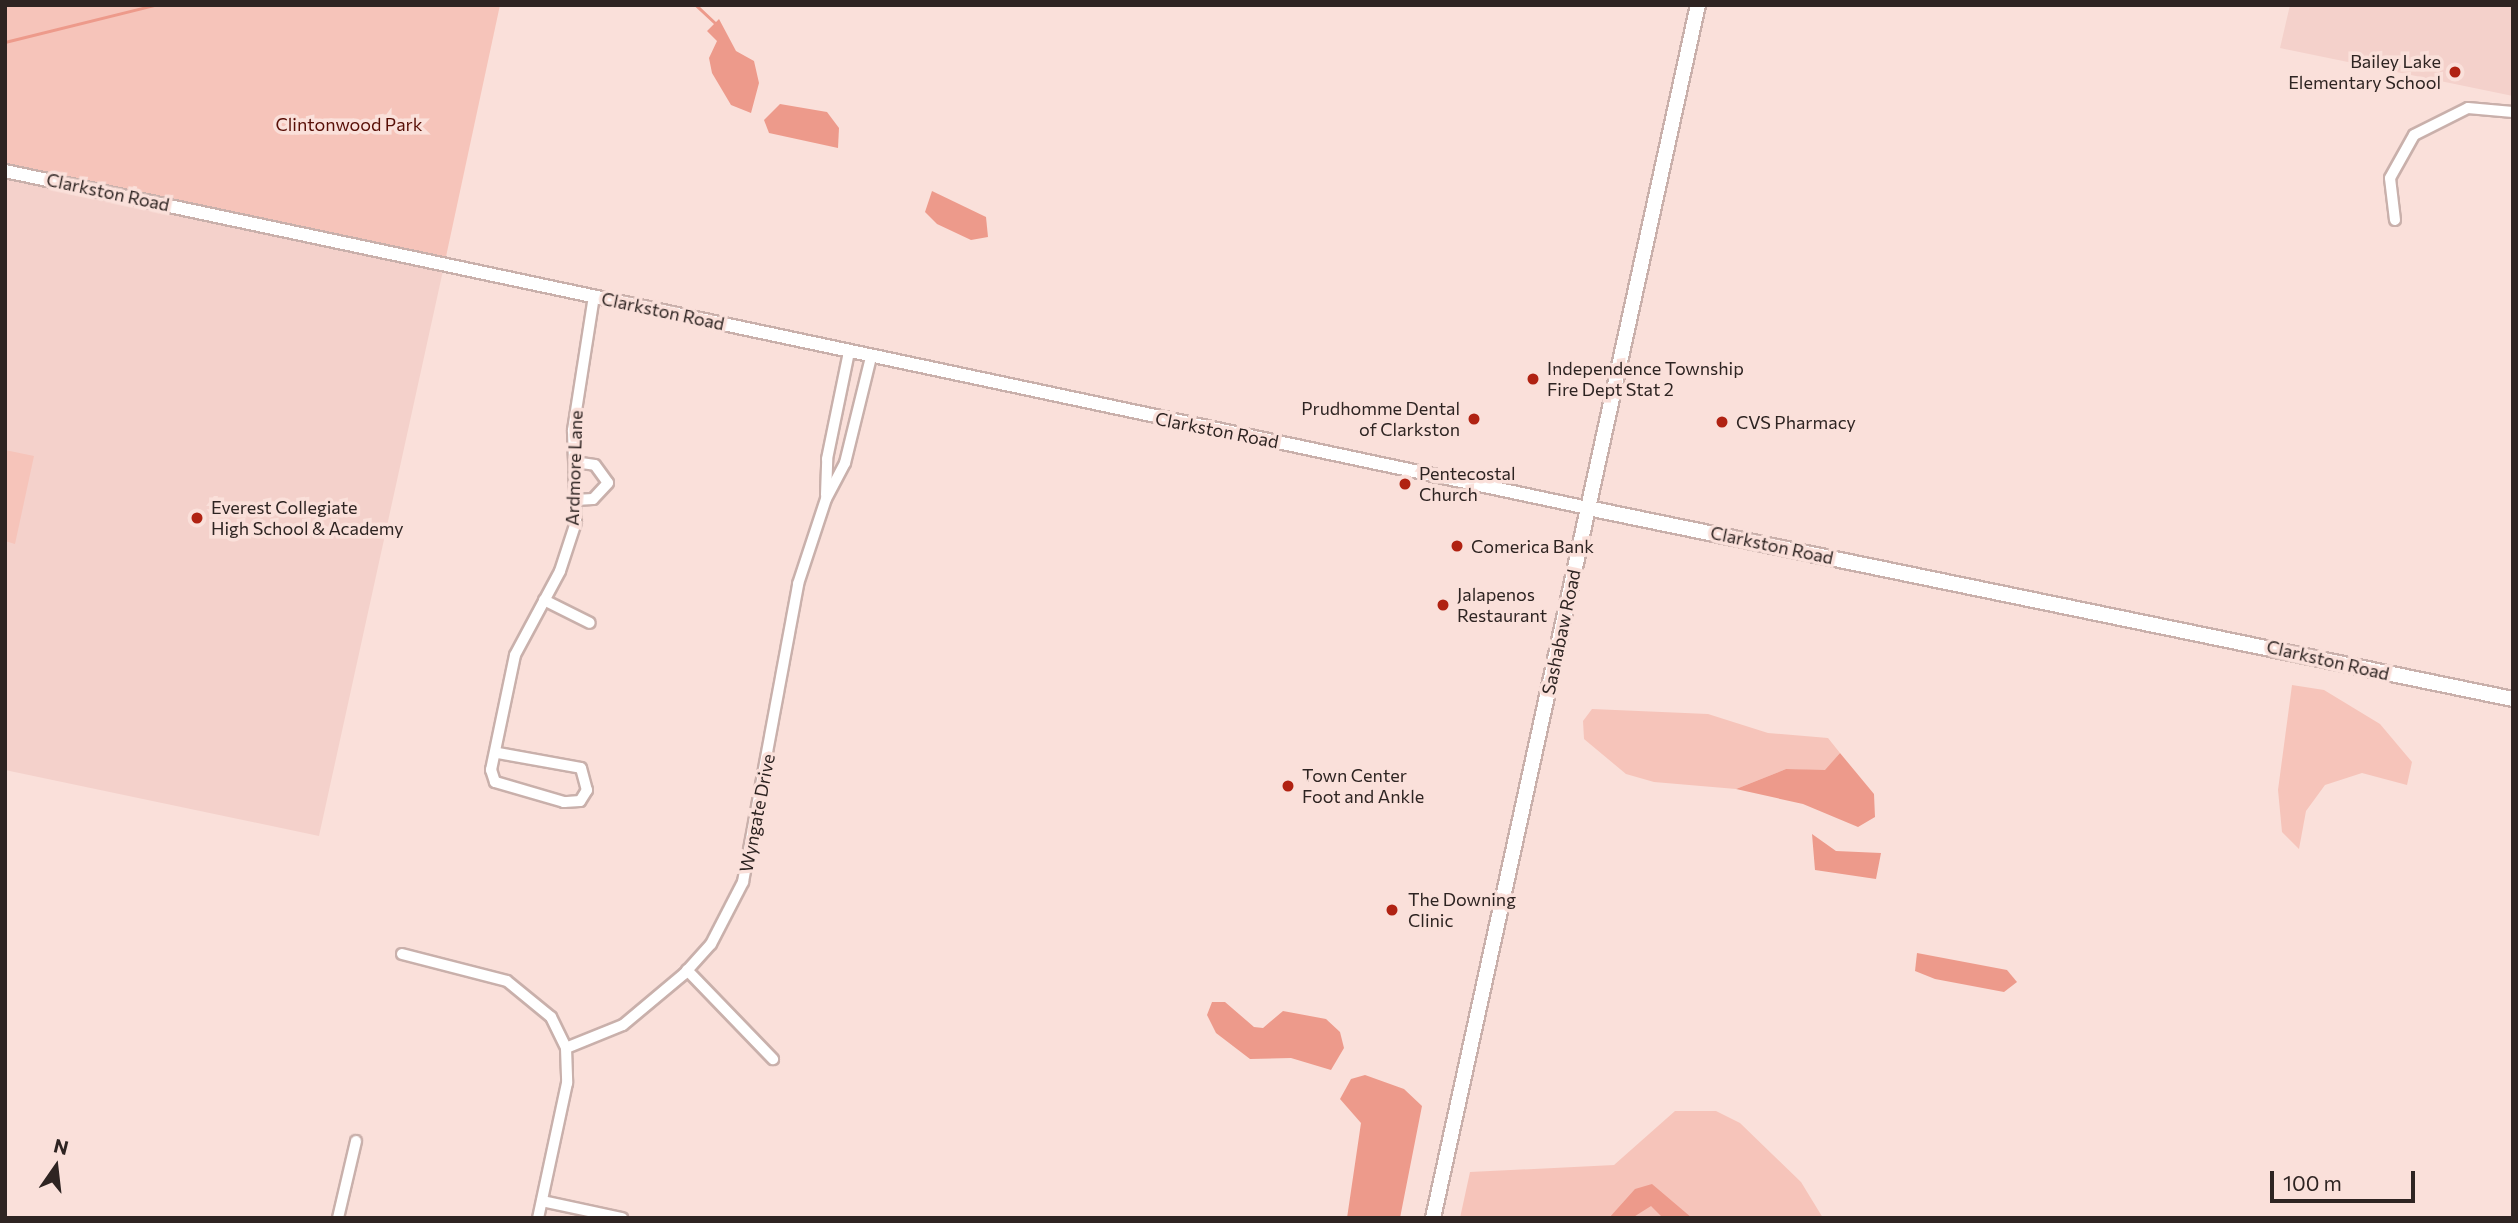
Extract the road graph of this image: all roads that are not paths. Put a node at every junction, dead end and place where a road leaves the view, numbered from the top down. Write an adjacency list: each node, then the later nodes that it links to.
1 (1698, 5): 11 (main road, Sashabaw Road)
2 (2513, 112): 4 (street)
3 (5, 171): 5 (street, Clarkston Road)
4 (2395, 220)
5 (594, 296): 6 (street, Clarkston Road); 8 (street, Ardmore Lane)
6 (849, 352): 7 (street, Clarkston Road); 9 (street, Wyngate Drive)
7 (871, 357): 9 (street, Wyngate Drive); 11 (street, Clarkston Road)
8 (574, 462): 10 (street, Ardmore Lane); 10 (street)
9 (826, 499): 17 (street, Wyngate Drive)
10 (575, 500): 12 (street, Ardmore Lane)
11 (1588, 508): 14 (main road, Clarkston Road); 25 (main road, Sashabaw Road)
12 (544, 600): 13 (street); 15 (street, Ardmore Lane)
13 (590, 623)
14 (2513, 699)
15 (498, 753): 15 (street, Ardmore Lane)
16 (402, 954): 18 (street)
17 (687, 970): 18 (street, Wyngate Drive); 19 (street)
18 (566, 1048): 21 (street)
19 (773, 1059)
20 (356, 1141): 22 (street)
21 (542, 1201): 23 (street); 24 (street)
22 (338, 1218)
23 (538, 1218)
24 (622, 1218)
25 (1433, 1218)

